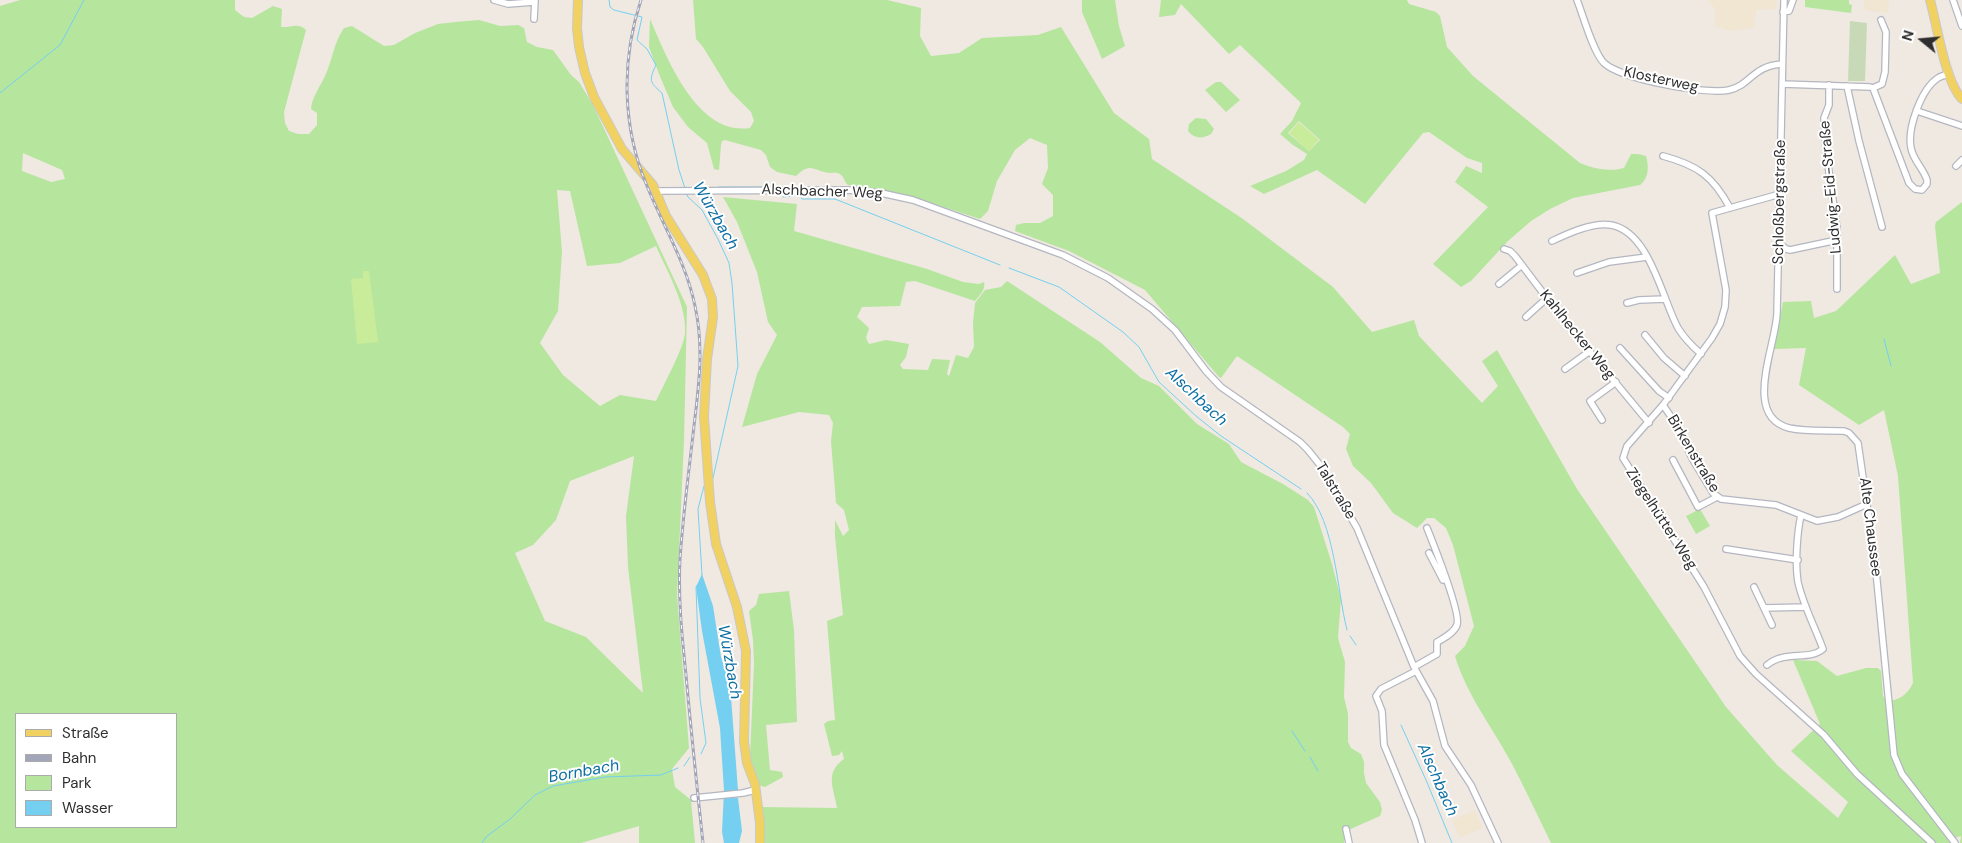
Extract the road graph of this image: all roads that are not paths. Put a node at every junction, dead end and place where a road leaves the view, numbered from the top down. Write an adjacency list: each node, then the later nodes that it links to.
1 (494, 0): 8 (street)
2 (578, 0): 25 (main road)
3 (1577, 0): 13 (street, Klosterweg)
4 (1784, 0): 9 (street, Schloßbergstraße)
5 (1793, 0): 9 (street)
6 (1930, 0): 14 (main road)
7 (1953, 0): 12 (street)
8 (534, 1): 10 (street)
9 (1784, 12): 13 (street, Schloßbergstraße)
10 (534, 18)
11 (1881, 20): 18 (street)
12 (1962, 26)
13 (1782, 64): 15 (street, Schloßbergstraße)
14 (1949, 74): 19 (main road); 20 (street)
15 (1782, 84): 16 (street); 26 (street, Schloßbergstraße)
16 (1830, 85): 17 (street); 29 (street, Ludwig-Eid-Straße)
17 (1847, 86): 18 (street); 28 (street)
18 (1873, 88): 20 (street)
19 (1962, 99)
20 (1916, 111): 21 (street)
21 (1962, 126)
22 (1663, 156): 27 (street)
23 (1962, 160): 24 (street)
24 (1956, 166)
25 (656, 191): 32 (street, Alschbacher Weg); 70 (main road)
26 (1780, 194): 27 (street); 31 (street, Schloßbergstraße)
27 (1730, 208): 46 (street, Ziegelhütter Weg)
28 (1882, 227)
29 (1837, 240): 31 (street); 38 (street, Ludwig-Eid-Straße)
30 (1552, 241): 34 (street)
31 (1778, 242): 51 (street, Schloßbergstraße)
32 (1040, 246): 69 (street, Talstraße)
33 (1504, 249): 35 (street, Kahlhecker Weg)
34 (1647, 257): 36 (street); 40 (street)
35 (1522, 265): 37 (street); 39 (street, Kahlhecker Weg)
36 (1577, 273)
37 (1499, 284)
38 (1837, 289)
39 (1547, 298): 42 (street); 45 (street, Kahlhecker Weg)
40 (1665, 299): 41 (street); 46 (street)
41 (1626, 304)
42 (1525, 317)
43 (1645, 335): 48 (street)
44 (1620, 348): 50 (street)
45 (1590, 351): 47 (street); 49 (street, Kahlhecker Weg)
46 (1701, 354): 48 (street, Ziegelhütter Weg)
47 (1565, 369)
48 (1685, 376): 50 (street, Ziegelhütter Weg)
49 (1616, 382): 53 (street); 54 (street, Kahlhecker Weg)
50 (1668, 398): 52 (street, Ziegelhütter Weg)
51 (1765, 403): 57 (street, Alte Chaussee)
52 (1663, 405): 54 (street, Ziegelhütter Weg); 56 (street, Birkenstraße)
53 (1602, 420)
54 (1649, 423): 77 (street, Ziegelhütter Weg)
55 (1673, 460): 56 (street)
56 (1717, 497): 58 (street, Birkenstraße)
57 (1867, 504): 58 (street, Birkenstraße); 78 (street, Alte Chaussee)
58 (1801, 516): 62 (street)
59 (1427, 528): 63 (street)
60 (1726, 549): 62 (street)
61 (1429, 553): 63 (street)
62 (1798, 560): 65 (street)
63 (1447, 583): 69 (street)
64 (1754, 587): 66 (street)
65 (1806, 607): 66 (street); 68 (street)
66 (1764, 608): 67 (street)
67 (1772, 625)
68 (1767, 665)
69 (1415, 669): 75 (street); 76 (street, Talstraße)
70 (755, 790): 71 (street); 73 (main road)
71 (694, 798)
72 (1346, 829): 74 (street)
73 (760, 843)
74 (1349, 843)
75 (1422, 843)
76 (1498, 843)
77 (1932, 843)
78 (1955, 843)

